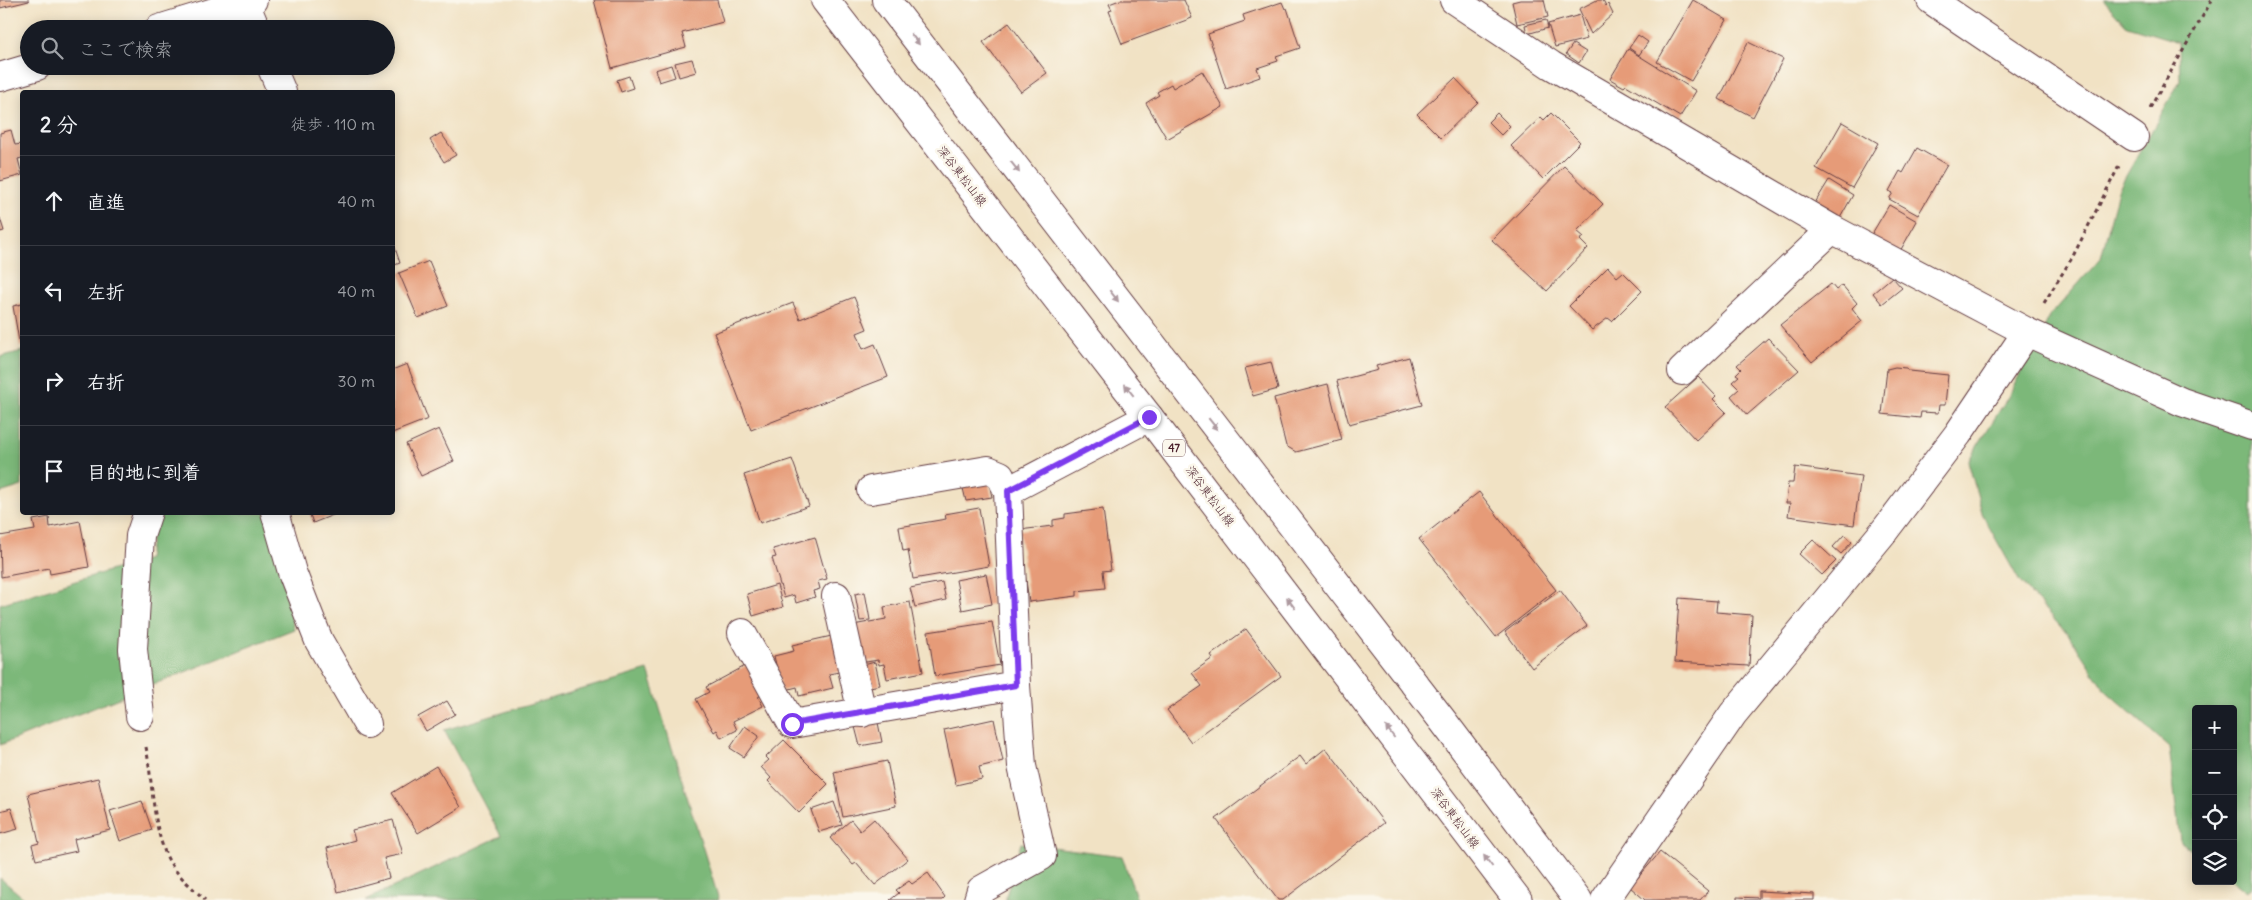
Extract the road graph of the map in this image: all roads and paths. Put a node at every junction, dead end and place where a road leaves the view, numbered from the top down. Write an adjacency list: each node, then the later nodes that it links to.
1 (826, 0): 16 (street, 深谷東松山線 / 47, one-way to 1)
2 (886, 0): 31 (street, one-way to 31)
3 (1454, 0): 13 (street)
4 (1931, 0): 12 (street)
5 (249, 1): 6 (street); 7 (street)
6 (188, 20)
7 (254, 20)
8 (20, 71): 10 (street)
9 (275, 75): 11 (street)
10 (0, 77)
11 (281, 90)
12 (2134, 137)
13 (1832, 230): 14 (street); 15 (street)
14 (2027, 332): 17 (street); 32 (street)
15 (1682, 371)
16 (1149, 417): 19 (street); 30 (street, 深谷東松山線 / 47, one-way to 16)
17 (2252, 426)
18 (871, 490): 19 (street)
19 (1008, 491): 24 (street)
20 (147, 515): 26 (street)
21 (276, 515): 27 (street)
22 (836, 596): 25 (street)
23 (742, 633): 25 (street)
24 (1016, 685): 25 (street); 29 (street)
25 (862, 713)
26 (140, 716): 28 (path)
27 (367, 724)
28 (205, 900)
29 (978, 900)
30 (1518, 900)
31 (1578, 900)
32 (1605, 900)

